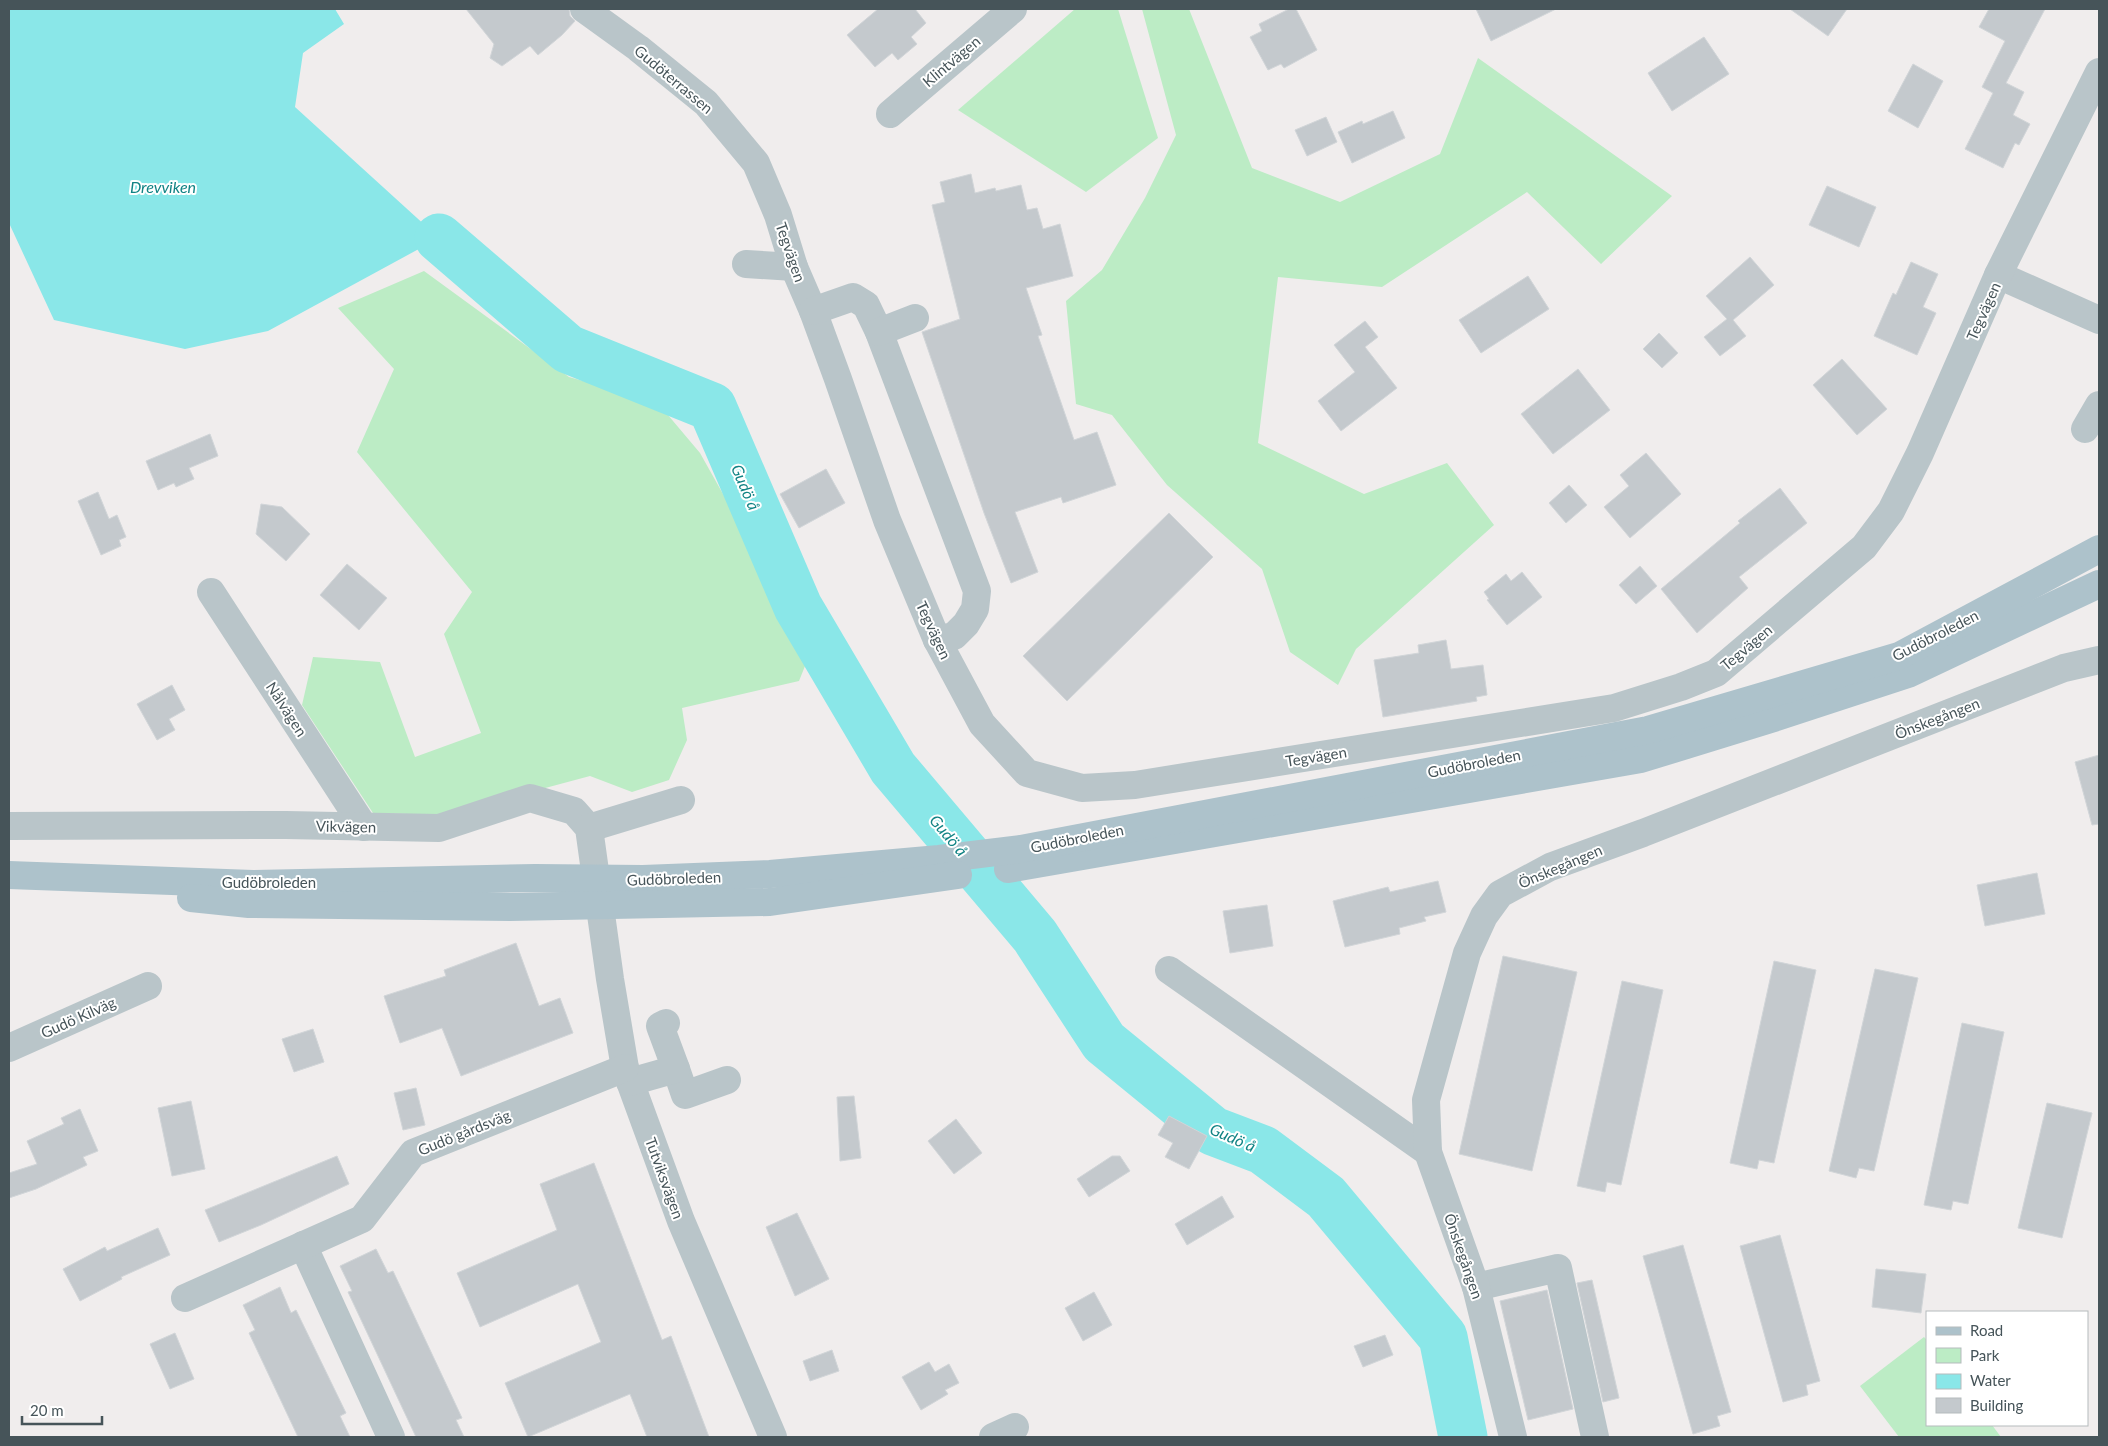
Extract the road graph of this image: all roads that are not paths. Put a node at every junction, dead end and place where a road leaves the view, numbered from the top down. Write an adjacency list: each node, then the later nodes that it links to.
1 (584, 9): 5 (street, Gudöterrassen)
2 (1013, 9): 4 (street, Klintvägen)
3 (2099, 72): 8 (street, Tegvägen)
4 (890, 114)
5 (778, 215): 7 (street, Tegvägen)
6 (746, 264): 7 (street)
7 (794, 266): 9 (street, Tegvägen)
8 (1998, 275): 11 (street, Tegvägen); 18 (street, Tegvägen)
9 (813, 311): 12 (street); 18 (street, Tegvägen)
10 (915, 318): 12 (street)
11 (2099, 320)
12 (879, 332): 18 (street)
13 (2099, 405): 14 (street)
14 (2085, 429)
15 (2099, 549): 24 (main road, Gudöbroleden)
16 (2099, 584): 24 (main road, Gudöbroleden)
17 (211, 592): 22 (street, Nålvägen)
18 (937, 640)
19 (2099, 660): 36 (street, Önskegången)
20 (681, 800): 23 (street)
21 (9, 826): 22 (street, Vikvägen)
22 (364, 827): 23 (street, Vikvägen)
23 (589, 828): 27 (street)
24 (1027, 857): 25 (main road, Gudöbroleden)
25 (945, 868): 27 (main road, Gudöbroleden); 28 (main road, Gudöbroleden)
26 (9, 877): 27 (main road, Gudöbroleden); 28 (main road, Gudöbroleden)
27 (597, 879): 28 (street)
28 (601, 906): 34 (street, Tutviksvägen)
29 (1169, 970): 36 (street)
30 (148, 986): 32 (street, Gudö Kilväg)
31 (666, 1023): 33 (street)
32 (9, 1048)
33 (676, 1069): 34 (street, Gudö gårdsväg); 35 (street)
34 (627, 1074): 37 (street, Gudö gårdsväg); 41 (street, Tutviksvägen)
35 (726, 1080)
36 (1428, 1152): 38 (street, Önskegången)
37 (303, 1245): 39 (street, Gudö gårdsväg); 40 (street)
38 (1476, 1287): 42 (street, Önskegången); 43 (street)
39 (185, 1298)
40 (391, 1437)
41 (773, 1437)
42 (1513, 1437)
43 (1595, 1437)

